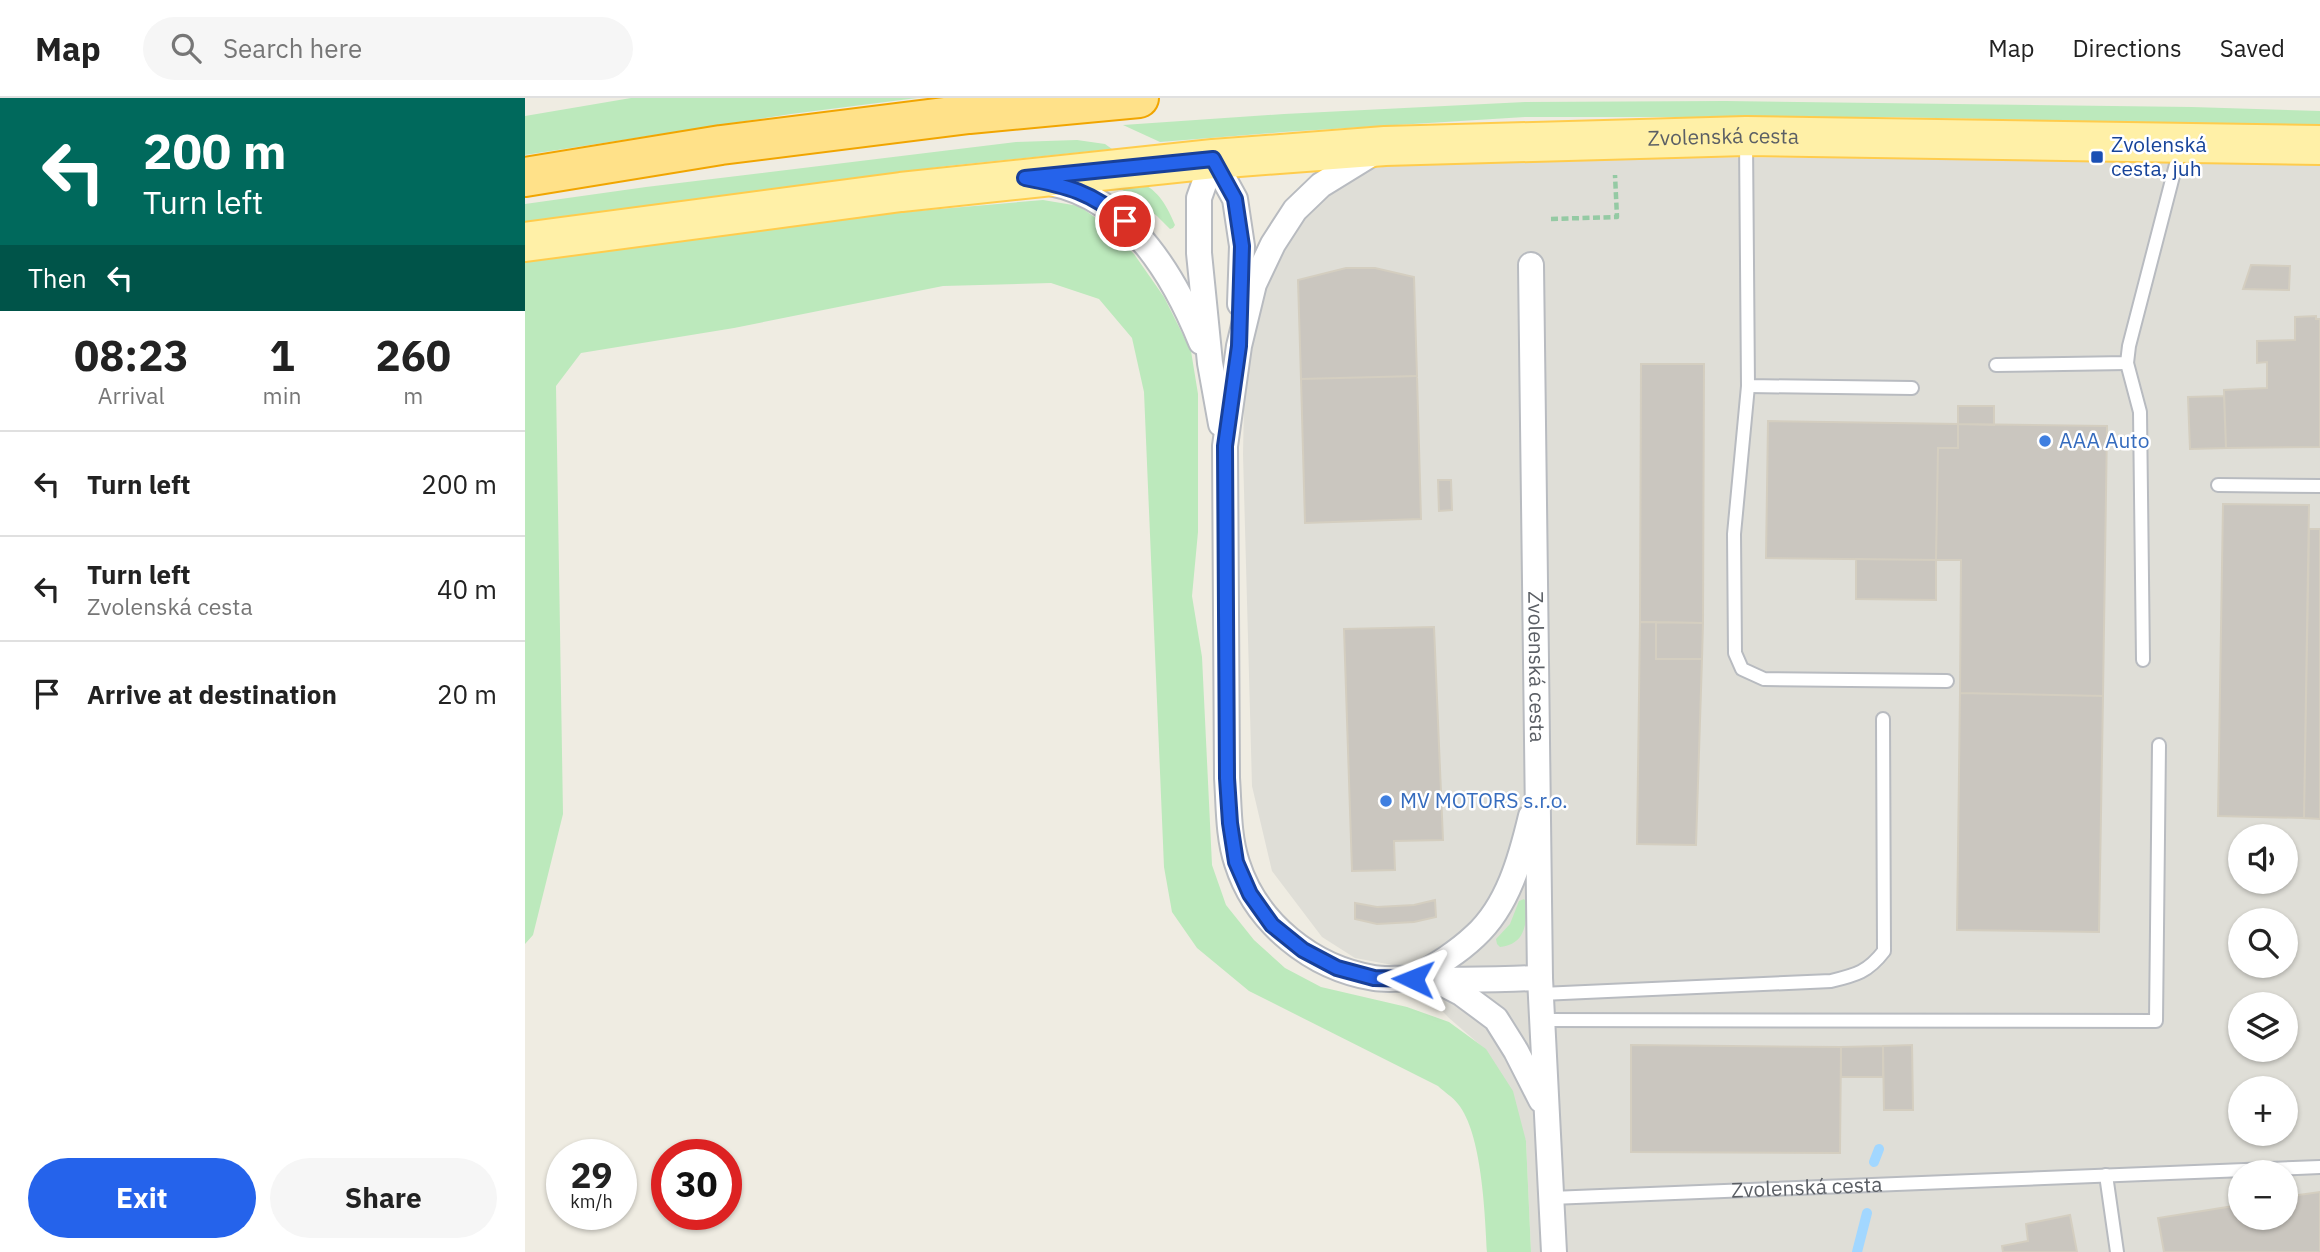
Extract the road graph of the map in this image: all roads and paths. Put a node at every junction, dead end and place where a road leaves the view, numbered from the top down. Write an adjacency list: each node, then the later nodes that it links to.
1 (1139, 98): 8 (highway)
2 (1746, 136): 3 (main road, Zvolenská cesta); 5 (main road, Zvolenská cesta); 17 (lane)
3 (2181, 141): 4 (main road, Zvolenská cesta); 15 (lane)
4 (2320, 145)
5 (1385, 146): 6 (main road); 13 (street, Zvolenská cesta)
6 (1213, 159): 9 (main road); 13 (street, Zvolenská cesta); 14 (street, Zvolenská cesta)
7 (1614, 161): 10 (path)
8 (525, 177)
9 (1025, 178): 11 (main road); 14 (street, Zvolenská cesta)
10 (1551, 219)
11 (525, 242)
12 (1531, 265): 26 (street, Zvolenská cesta)
13 (1239, 346): 19 (street, Zvolenská cesta)
14 (1210, 363): 19 (street, Zvolenská cesta)
15 (2127, 363): 16 (lane); 22 (lane)
16 (1996, 365)
17 (1748, 386): 18 (lane); 23 (lane)
18 (1912, 388)
19 (1225, 446): 27 (street, Zvolenská cesta)
20 (2218, 485): 21 (lane)
21 (2320, 486)
22 (2143, 660)
23 (1947, 681)
24 (1883, 719): 28 (lane)
25 (2159, 745): 29 (lane)
26 (1539, 778): 27 (street, Zvolenská cesta); 28 (street, Zvolenská cesta)
27 (1425, 980): 28 (street, Zvolenská cesta); 30 (street, Zvolenská cesta)
28 (1541, 986): 29 (street, Zvolenská cesta)
29 (1542, 1020): 30 (street, Zvolenská cesta)
30 (1548, 1127): 33 (street, Zvolenská cesta)
31 (2320, 1167): 32 (lane, Zvolenská cesta)
32 (2106, 1175): 33 (lane, Zvolenská cesta); 35 (lane)
33 (1551, 1198): 34 (street, Zvolenská cesta)
34 (1554, 1252)
35 (2116, 1252)

